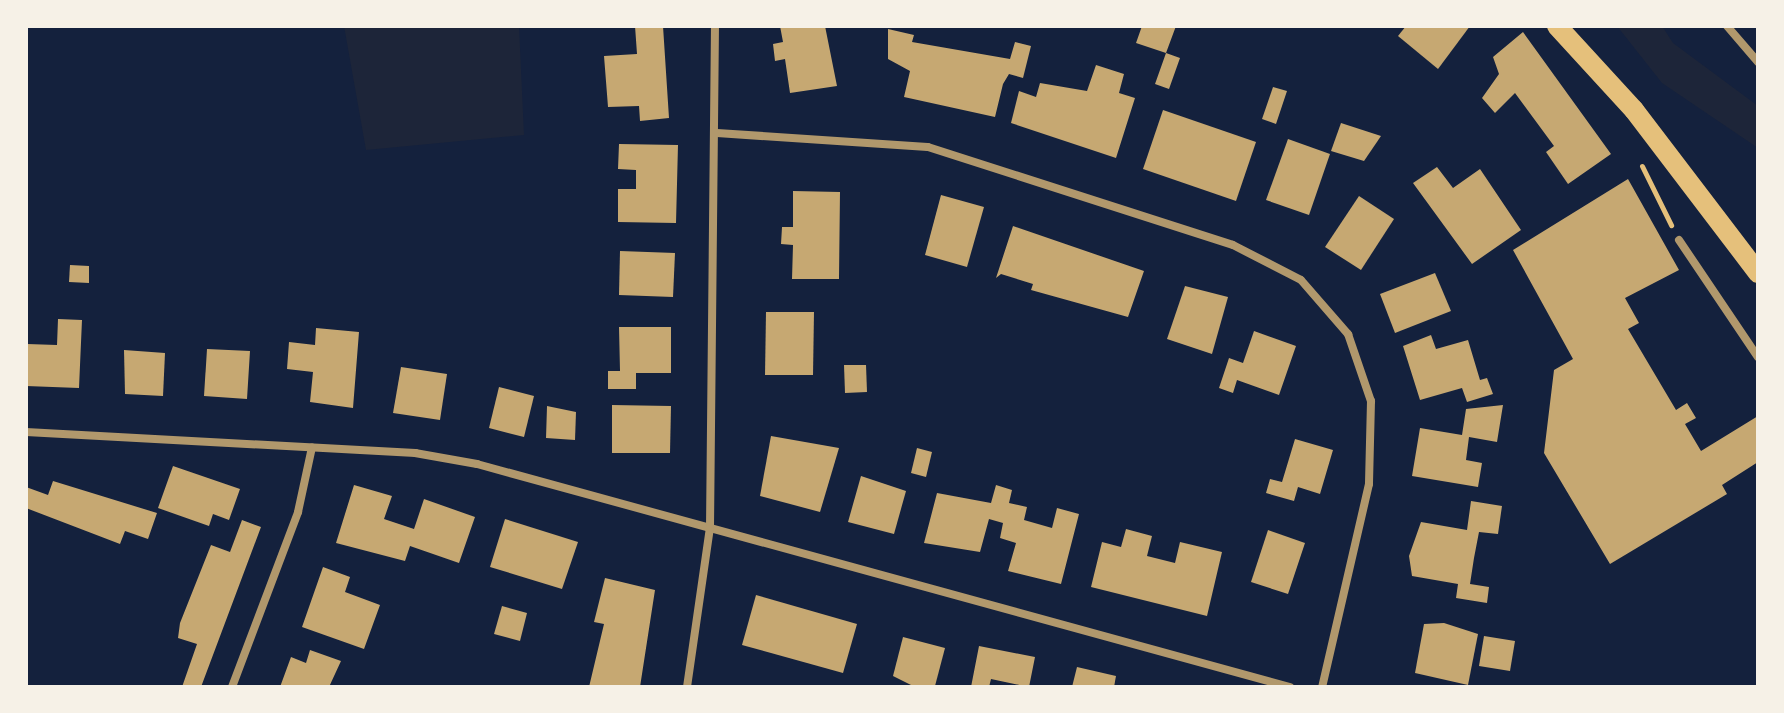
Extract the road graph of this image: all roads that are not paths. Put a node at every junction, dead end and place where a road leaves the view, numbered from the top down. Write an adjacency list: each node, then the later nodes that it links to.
1 (715, 26): 5 (street)
2 (1557, 26): 7 (main road)
3 (1727, 26): 4 (street)
4 (1758, 62)
5 (717, 133): 11 (street); 15 (street)
6 (1679, 240): 8 (street)
7 (1758, 273)
8 (1758, 357)
9 (26, 432): 10 (street)
10 (312, 447): 11 (street); 12 (street)
11 (710, 527): 13 (street); 14 (street)
12 (232, 687)
13 (687, 687)
14 (1290, 687)
15 (1322, 687)

